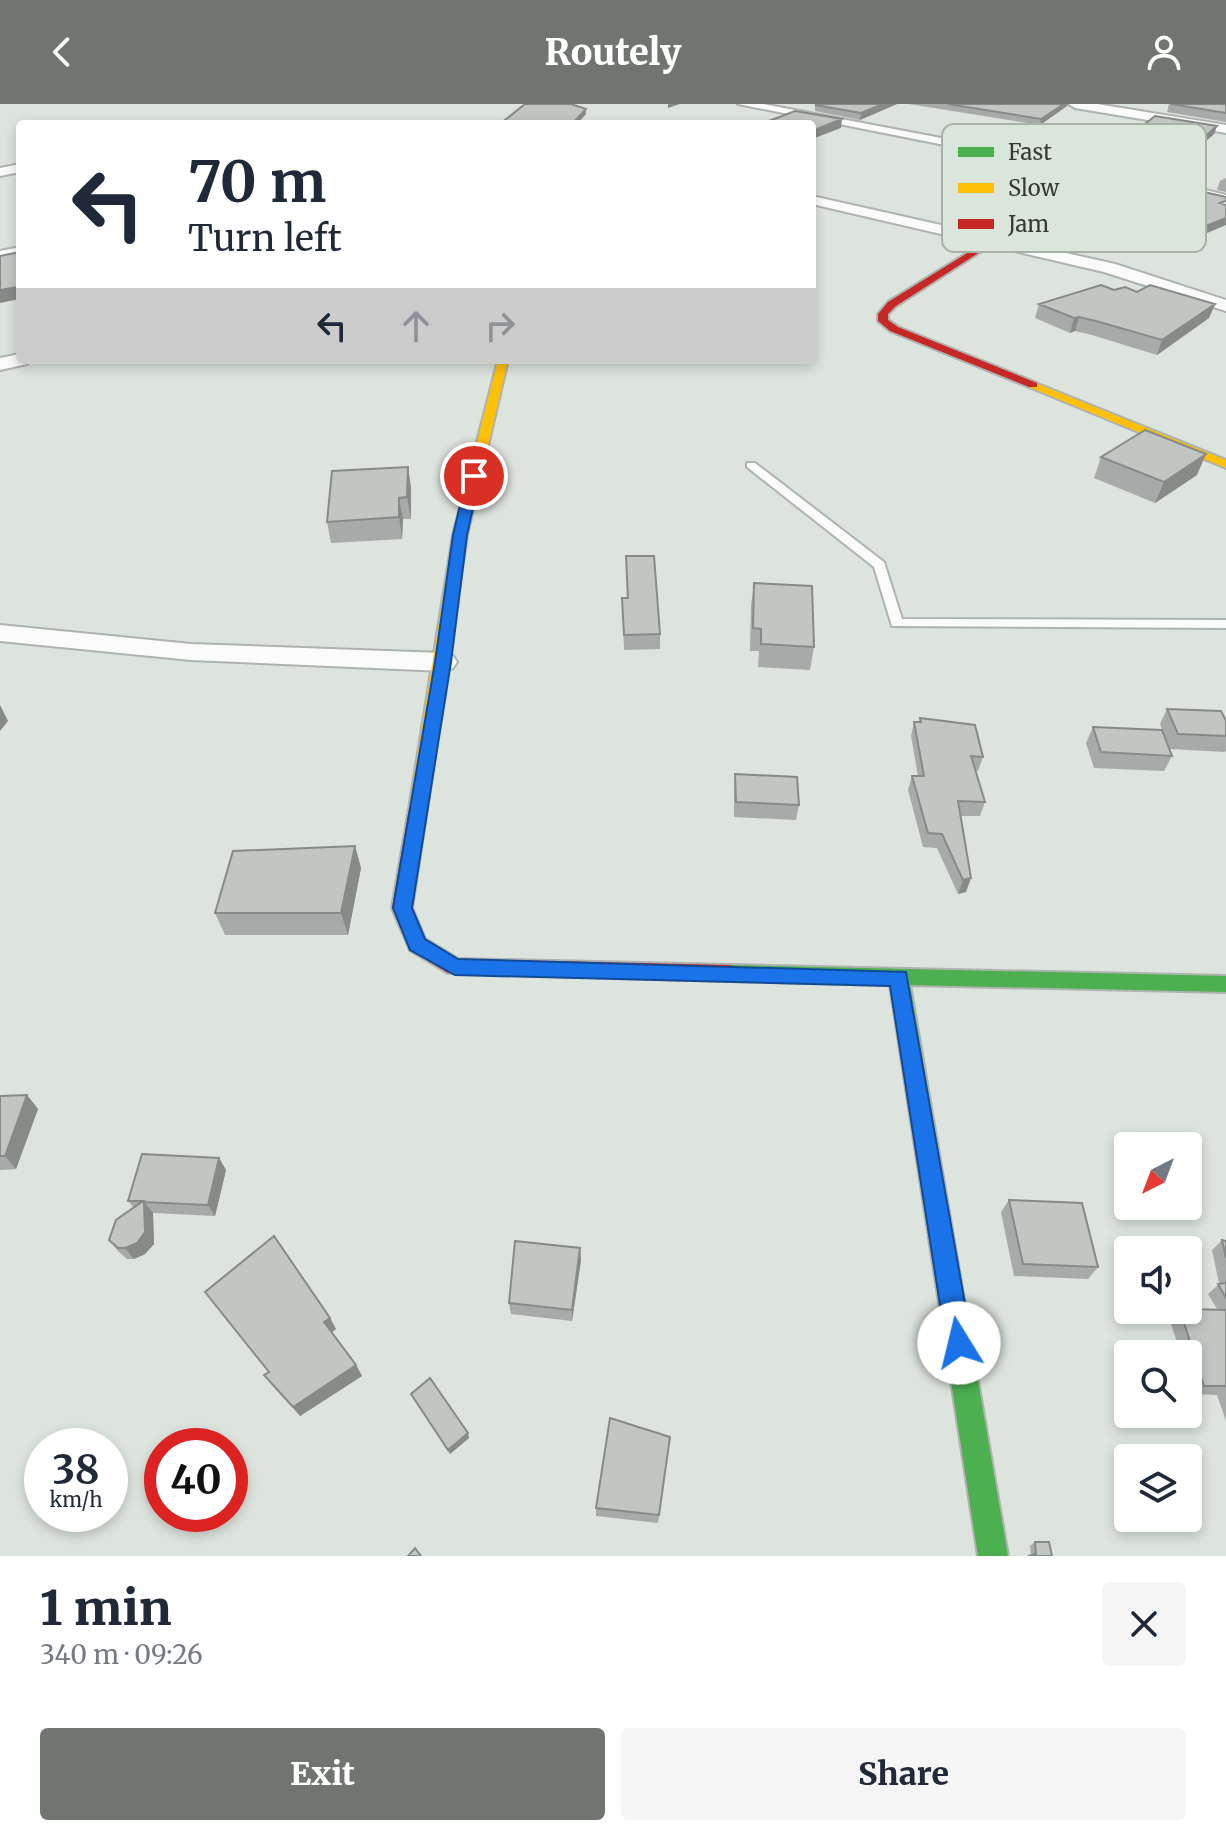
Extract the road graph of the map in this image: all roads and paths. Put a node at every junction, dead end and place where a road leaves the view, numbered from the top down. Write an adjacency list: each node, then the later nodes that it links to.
1 (744, 104): 6 (street)
2 (1075, 104): 3 (street)
3 (1196, 124)
4 (1206, 126): 5 (street)
5 (1226, 129)
6 (942, 142)
7 (1206, 195): 8 (street)
8 (1226, 200)
9 (816, 201): 10 (street)
10 (942, 229)
11 (975, 252): 15 (street)
12 (1040, 252): 13 (street)
13 (1226, 306)
14 (502, 364): 19 (street)
15 (1226, 464)
16 (751, 465): 17 (lane)
17 (1226, 624)
18 (0, 633): 19 (street)
19 (443, 662): 20 (street)
20 (899, 978): 21 (street); 22 (street)
21 (1226, 984)
22 (993, 1556)

